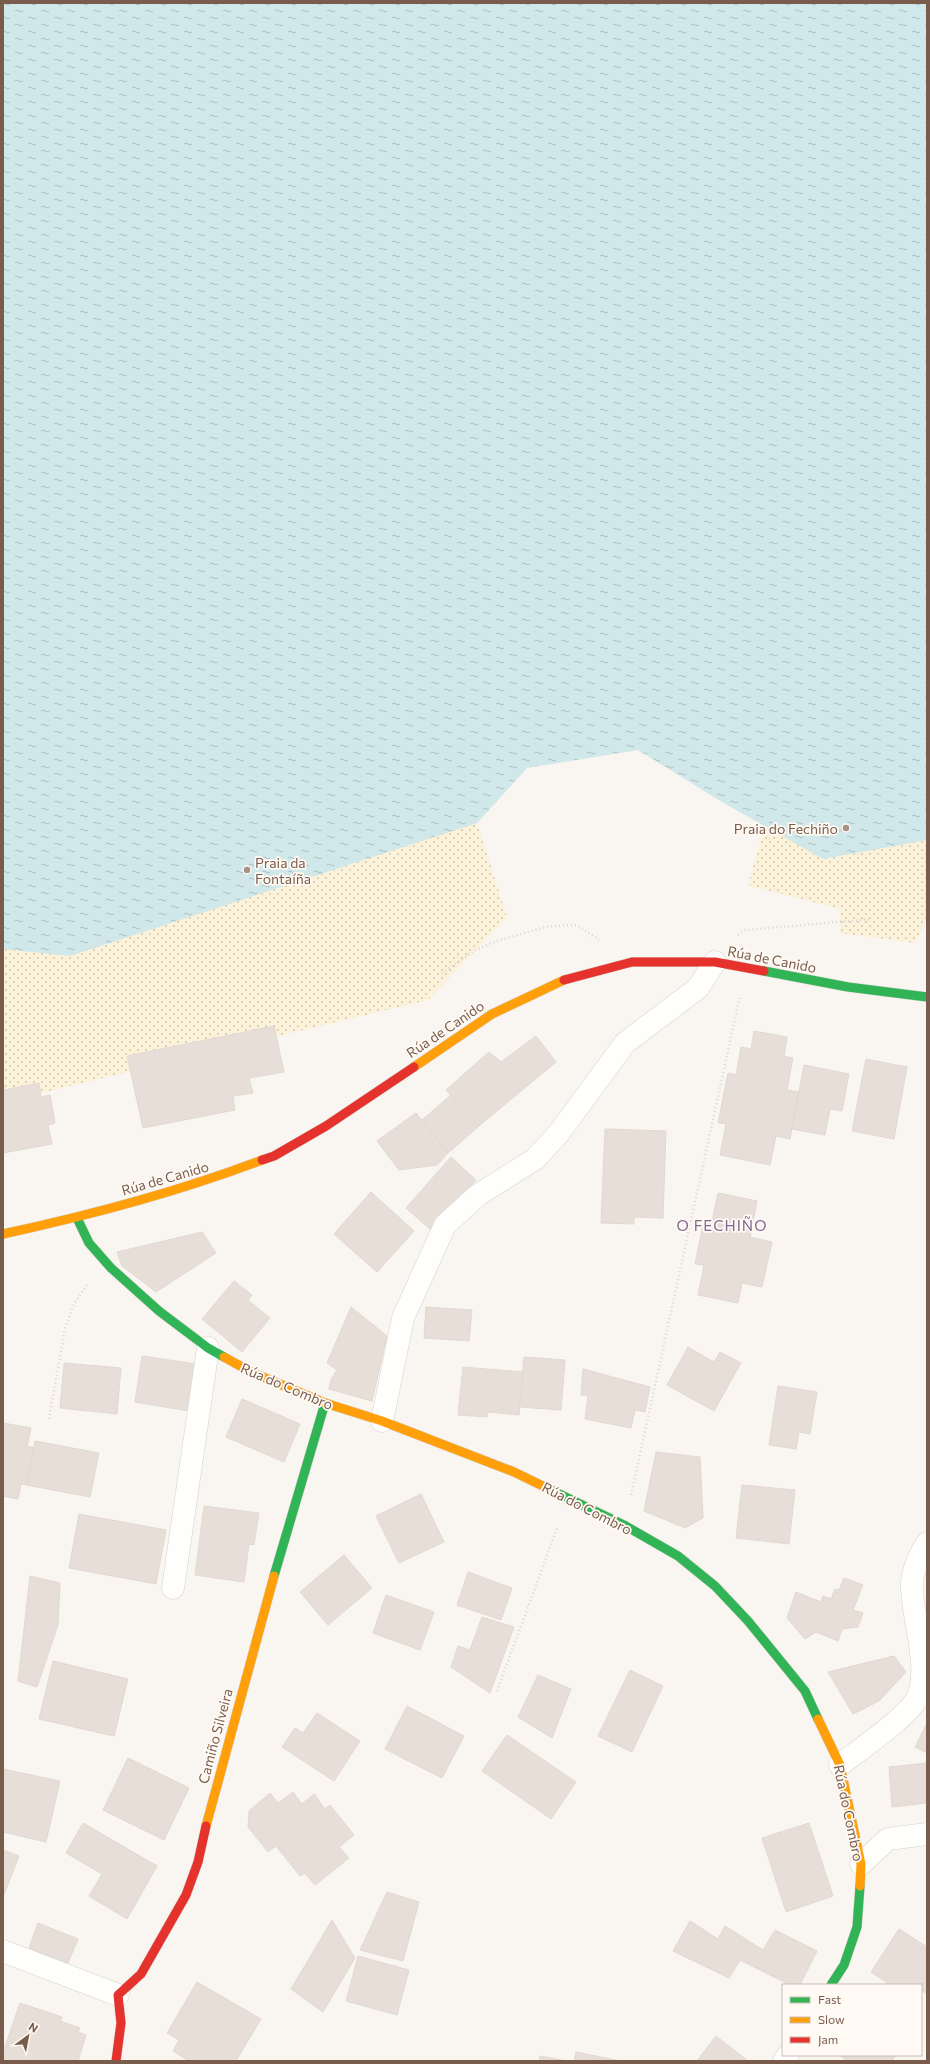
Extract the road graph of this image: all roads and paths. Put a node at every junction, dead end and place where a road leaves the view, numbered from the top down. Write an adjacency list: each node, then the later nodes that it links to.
1 (872, 920): 2 (path)
2 (735, 937)
3 (600, 940): 5 (path)
4 (715, 962): 6 (street, Rúa de Canido); 8 (street, Rúa de Canido); 14 (street)
5 (442, 973)
6 (927, 998)
7 (739, 1004): 15 (path)
8 (77, 1218): 9 (street, Rúa de Canido); 11 (street, Rúa do Combro)
9 (3, 1234)
10 (90, 1280): 13 (path)
11 (208, 1348): 12 (street, Rúa do Combro); 18 (street)
12 (325, 1403): 14 (street, Rúa do Combro); 25 (street, Camiño Silveira)
13 (49, 1419)
14 (382, 1421): 20 (street, Rúa do Combro)
15 (630, 1500)
16 (560, 1522): 19 (path)
17 (927, 1543): 20 (street)
18 (173, 1588)
19 (497, 1691)
20 (840, 1765): 22 (street, Rúa do Combro)
21 (927, 1834): 22 (street)
22 (861, 1864): 24 (street, Rúa do Combro)
23 (3, 1951): 25 (street)
24 (832, 1984)
25 (118, 1995): 26 (street)
26 (116, 2061)

